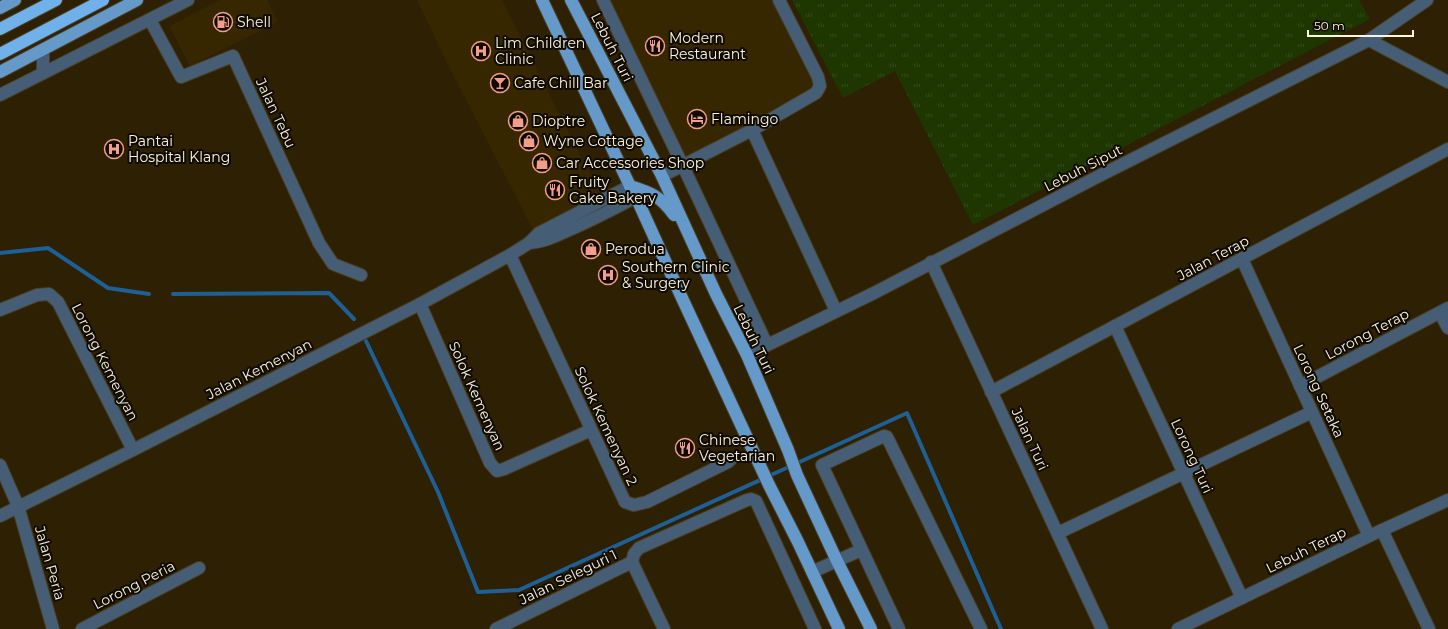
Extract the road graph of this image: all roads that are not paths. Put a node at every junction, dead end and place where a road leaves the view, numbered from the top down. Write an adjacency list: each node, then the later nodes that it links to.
1 (15, 0): 11 (main road)
2 (56, 0): 13 (highway)
3 (103, 0): 16 (highway)
4 (137, 0): 15 (main road)
5 (188, 0): 12 (street)
6 (542, 0): 25 (main road)
7 (571, 0): 24 (main road, Lebuh Turi)
8 (603, 0): 23 (street, Lebuh Turi)
9 (779, 0): 21 (street)
10 (1427, 0): 14 (street, Lebuh Siput)
11 (0, 8)
12 (150, 20): 18 (street); 30 (street, Jalan Tebu)
13 (0, 29)
14 (1369, 40): 19 (street); 29 (street, Lebuh Siput)
15 (42, 50): 17 (main road); 18 (street)
16 (0, 54)
17 (0, 72)
18 (43, 73): 20 (street)
19 (1448, 82)
20 (0, 95)
21 (752, 130): 23 (street); 34 (street)
22 (1448, 149): 28 (street, Jalan Terap)
23 (683, 166): 24 (street); 37 (street, Lebuh Turi)
24 (662, 176): 26 (main road, Lebuh Turi)
25 (633, 192): 26 (main road); 27 (street, Jalan Kemenyan); 57 (main road)
26 (690, 237): 38 (main road, Lebuh Turi)
27 (510, 255): 31 (street, Jalan Kemenyan); 42 (street, Solok Kemenyan 2)
28 (1242, 259): 35 (street, Jalan Terap); 39 (street, Lorong Setaka)
29 (931, 262): 34 (street, Lebuh Siput); 40 (street, Jalan Turi)
30 (361, 275)
31 (420, 304): 42 (street, Solok Kemenyan); 43 (street, Jalan Kemenyan)
32 (0, 310): 43 (street, Lorong Kemenyan)
33 (1444, 310): 36 (street); 39 (street, Lorong Terap)
34 (836, 311): 37 (street, Lebuh Siput)
35 (1115, 326): 40 (street, Jalan Terap); 46 (street, Lorong Turi)
36 (1448, 328)
37 (768, 345): 38 (street, Lebuh Siput)
38 (747, 355): 54 (main road, Lebuh Turi)
39 (1300, 386): 41 (street, Lorong Setaka)
40 (991, 392): 51 (street, Jalan Turi)
41 (1312, 412): 46 (street); 52 (street, Lorong Setaka)
42 (591, 430): 44 (street, Solok Kemenyan 2)
43 (132, 450): 48 (street, Jalan Kemenyan)
44 (732, 458)
45 (0, 465): 48 (street, Jalan Peria)
46 (1184, 473): 51 (street); 58 (street, Lorong Turi)
47 (1448, 500): 50 (street, Lebuh Terap)
48 (18, 506): 49 (street, Jalan Kemenyan); 59 (street, Jalan Peria)
49 (0, 516)
50 (1382, 530): 52 (street, Lebuh Terap); 70 (street)
51 (1058, 533): 68 (street, Jalan Turi)
52 (1369, 536): 58 (street, Lebuh Terap)
53 (862, 550): 54 (street); 66 (street); 67 (street)
54 (837, 561): 57 (street); 65 (main road, Lebuh Turi)
55 (632, 562): 61 (street, Jalan Seleguri 1); 62 (street); 63 (street, Jalan Seleguri 1)
56 (199, 568): 60 (street, Lorong Peria)
57 (812, 572): 64 (main road)
58 (1242, 598): 69 (street, Lebuh Terap)
59 (53, 629)
60 (82, 629)
61 (496, 629)
62 (664, 629)
63 (815, 629)
64 (839, 629)
65 (871, 629)
66 (898, 629)
67 (981, 629)
68 (1102, 629)
69 (1178, 629)
70 (1429, 629)

